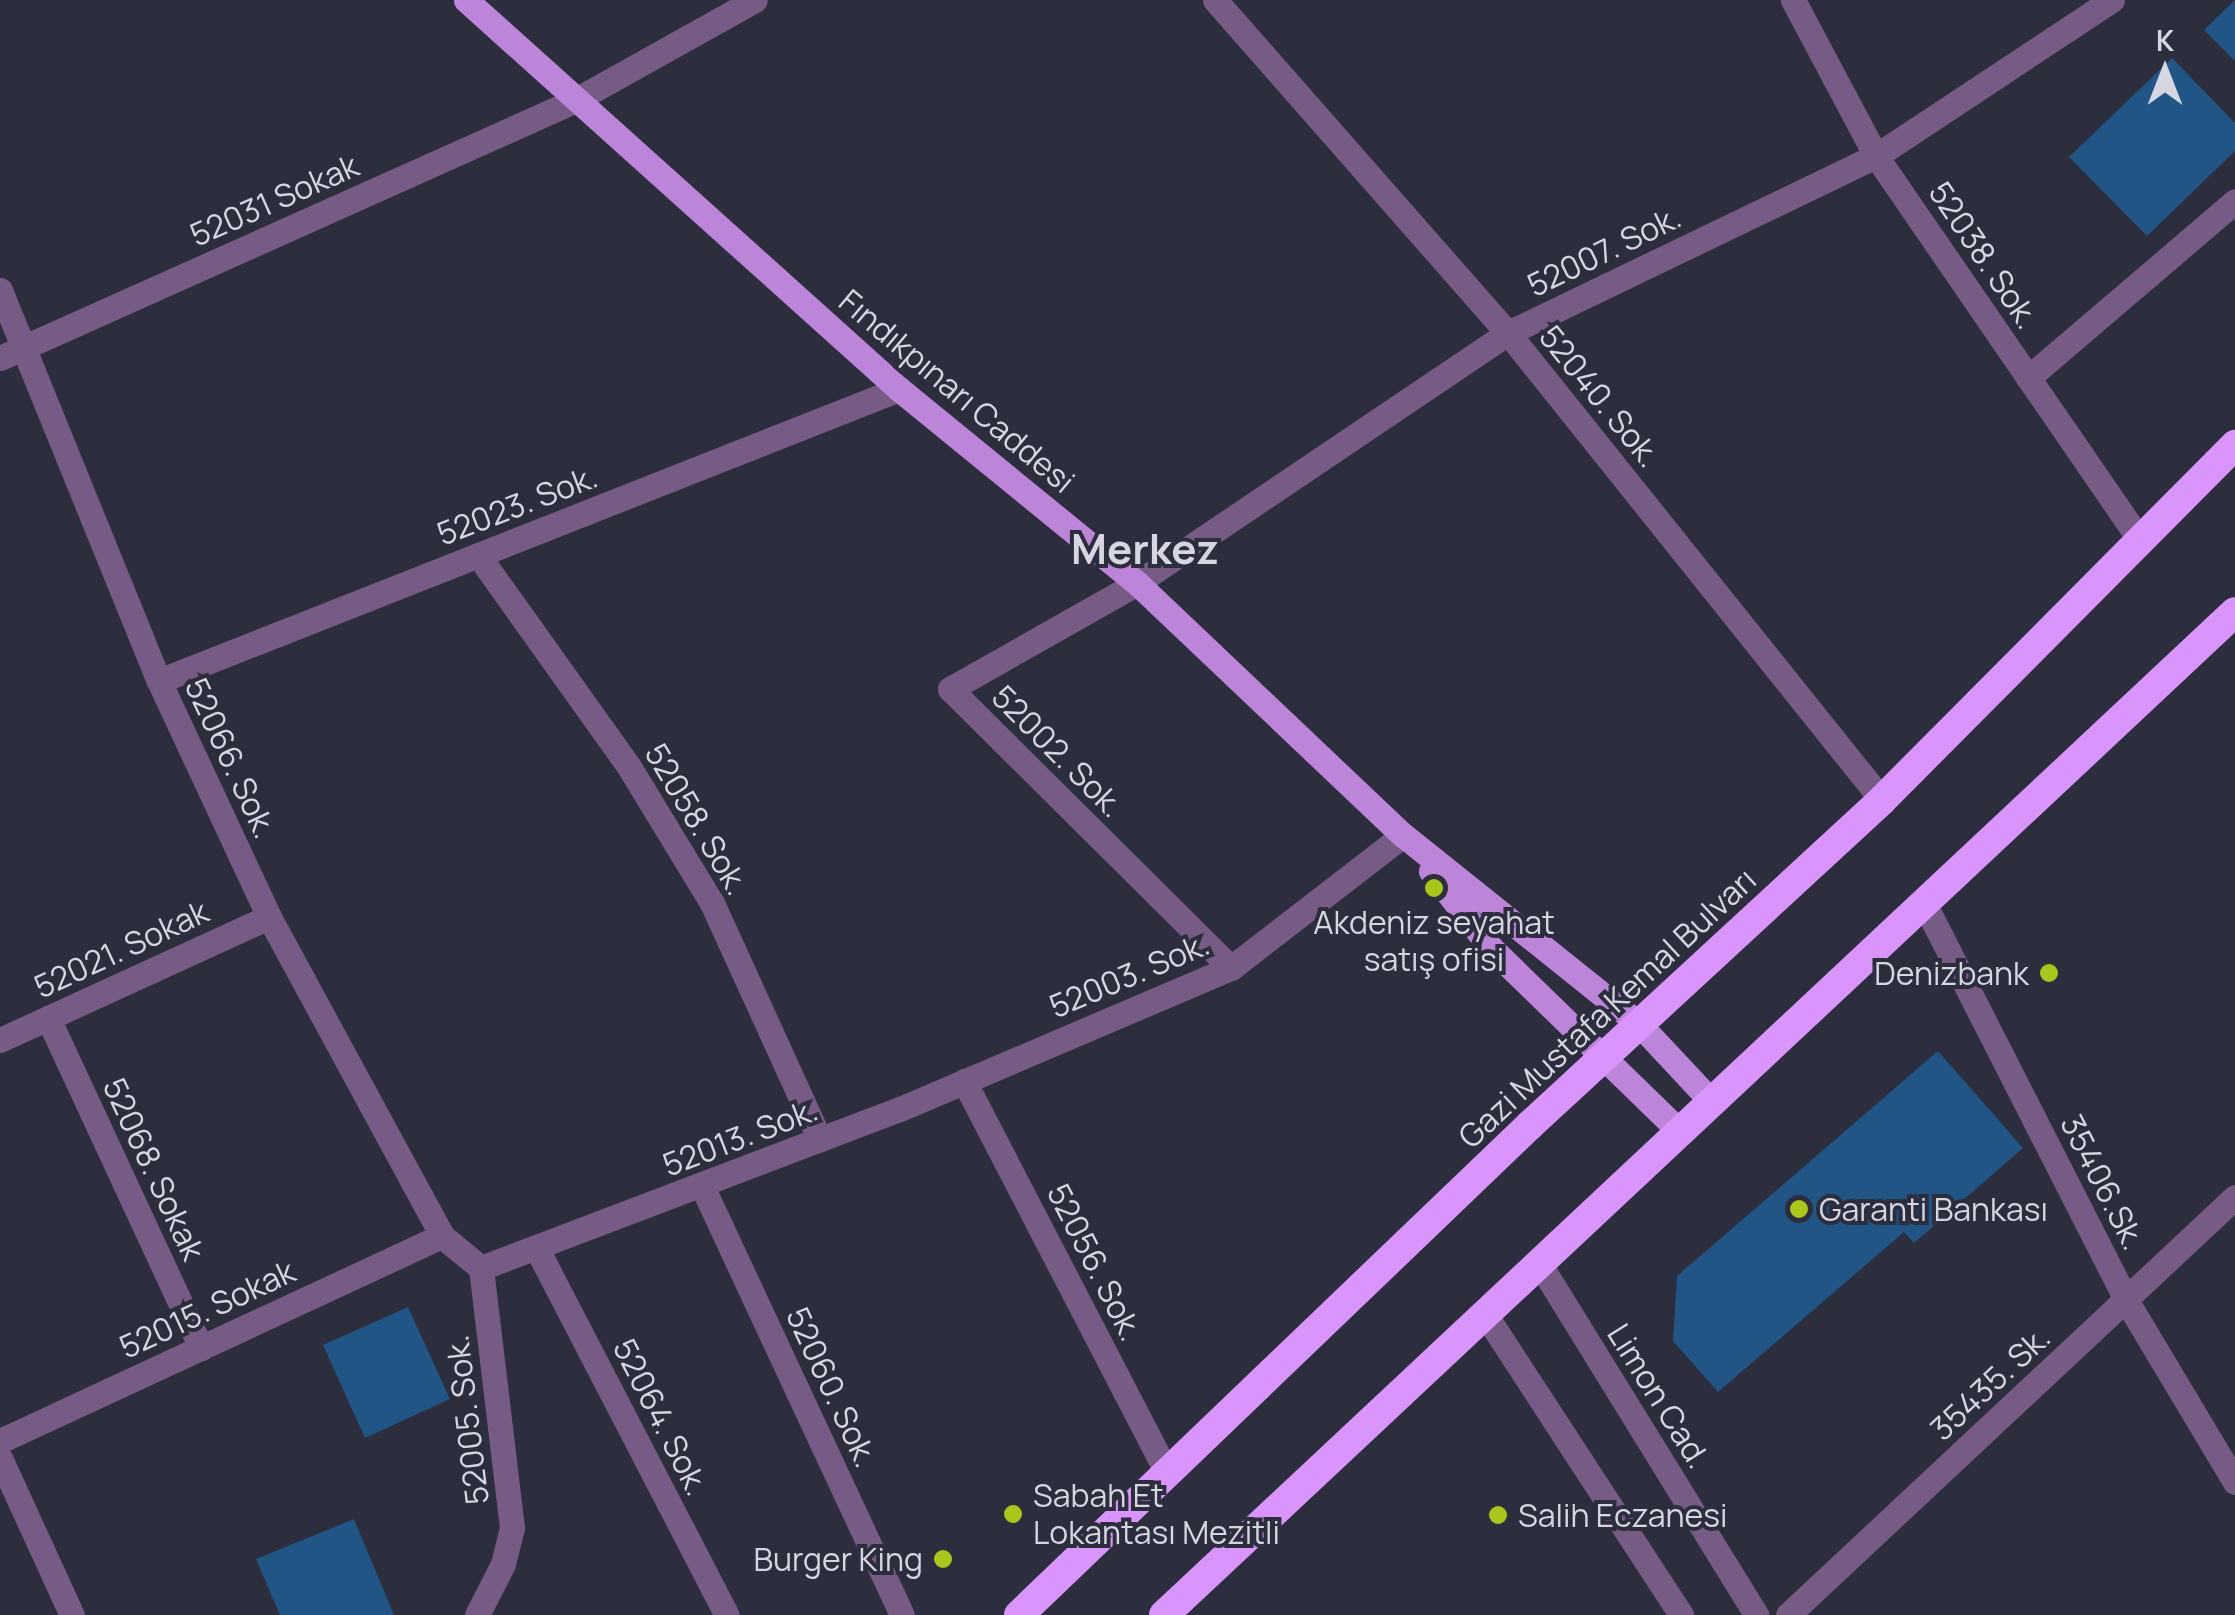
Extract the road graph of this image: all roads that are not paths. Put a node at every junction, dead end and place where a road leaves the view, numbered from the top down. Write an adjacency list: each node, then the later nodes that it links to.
1 (466, 0): 6 (main road, Fındıkpınarı Caddesi)
2 (755, 0): 6 (street, 52031 Sokak)
3 (1215, 0): 10 (street, 52040. Sok.)
4 (1793, 0): 7 (street, 52038. Sok.)
5 (2112, 0): 7 (street, 52007. Sok.)
6 (574, 101): 11 (street, 52031 Sokak); 13 (main road, Fındıkpınarı Caddesi)
7 (1876, 156): 10 (street, 52007. Sok.); 12 (street, 52038. Sok.)
8 (2235, 201): 12 (street)
9 (0, 290): 11 (street, 52066. Sok.)
10 (1508, 333): 17 (street, 52007. Sok.); 20 (street, 52040. Sok.)
11 (11, 353): 19 (street, 52066. Sok.)
12 (2028, 378): 15 (street, 52038. Sok.)
13 (900, 389): 16 (street, 52023. Sok.); 17 (main road, Fındıkpınarı Caddesi)
14 (2235, 445): 15 (highway, Gazi Mustafa Kemal Bulvarı)
15 (2138, 537): 20 (highway, Gazi Mustafa Kemal Bulvarı)
16 (478, 555): 19 (street, 52023. Sok.); 32 (street, 52058. Sok.)
17 (1137, 583): 21 (main road, Fındıkpınarı Caddesi); 24 (street, 52002. Sok.)
18 (2235, 612): 22 (highway)
19 (159, 681): 23 (street, 52066. Sok.)
20 (1882, 800): 26 (highway, Gazi Mustafa Kemal Bulvarı)
21 (1404, 835): 24 (street, 52003. Sok.); 26 (main road, Fındıkpınarı Caddesi); 28 (main road, Fındıkpınarı Caddesi)
22 (1925, 905): 30 (highway); 39 (street, 35406.Sk.)
23 (268, 916): 25 (street, 52021. Sokak); 35 (street, 52066. Sok.)
24 (1231, 968): 29 (street, 52003. Sok.)
25 (48, 1018): 27 (street, 52021. Sokak); 41 (street, 52068. Sokak)
26 (1639, 1024): 28 (highway, Gazi Mustafa Kemal Bulvarı); 30 (main road, Fındıkpınarı Caddesi)
27 (0, 1040)
28 (1602, 1060): 31 (main road, Fındıkpınarı Caddesi); 44 (highway, Gazi Mustafa Kemal Bulvarı)
29 (964, 1081): 32 (street, 52013. Sok.); 44 (street, 52056. Sok.)
30 (1713, 1103): 31 (highway)
31 (1680, 1132): 37 (highway)
32 (820, 1140): 33 (street, 52013. Sok.)
33 (702, 1186): 36 (street, 52013. Sok.); 49 (street, 52060. Sok.)
34 (2235, 1197): 39 (street, 35435. Sk.)
35 (442, 1236): 38 (street); 41 (street, 52015. Sokak)
36 (537, 1250): 38 (street); 48 (street, 52064. Sok.)
37 (1539, 1263): 40 (highway); 53 (street, Limon Cad.)
38 (481, 1268): 47 (street, 52005. Sok.)
39 (2126, 1300): 45 (street, 35406.Sk.); 54 (street, 35435. Sk.)
40 (1485, 1314): 51 (highway); 52 (street)
41 (202, 1348): 42 (street, 52015. Sokak)
42 (0, 1442)
43 (0, 1458): 46 (street)
44 (1167, 1472): 50 (highway, Gazi Mustafa Kemal Bulvarı)
45 (2235, 1482)
46 (72, 1615)
47 (477, 1615)
48 (727, 1615)
49 (902, 1615)
50 (1019, 1615)
51 (1164, 1615)
52 (1681, 1615)
53 (1756, 1615)
54 (1788, 1615)

